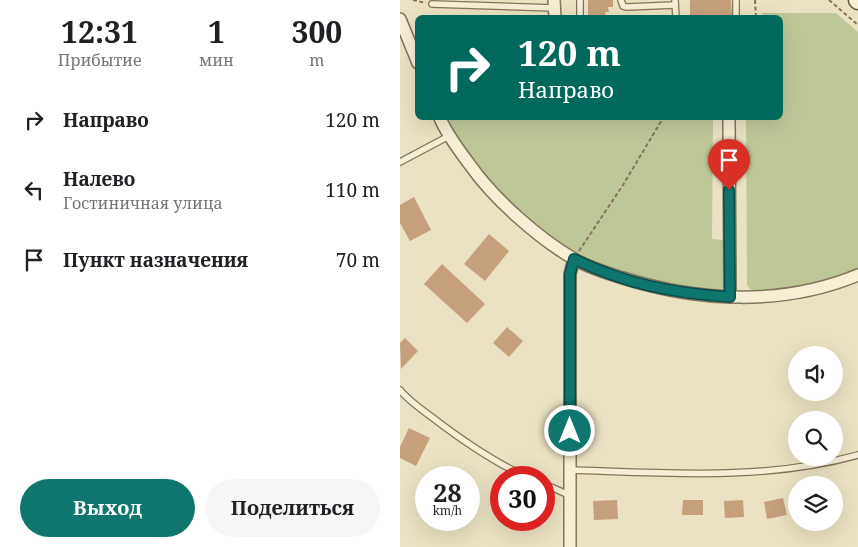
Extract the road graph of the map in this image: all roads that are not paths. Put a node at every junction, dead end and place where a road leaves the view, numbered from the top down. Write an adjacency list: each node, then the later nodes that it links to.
1 (580, 0): 7 (lane)
2 (622, 0): 4 (lane)
3 (736, 0): 8 (lane)
4 (675, 3)
5 (432, 4): 6 (lane)
6 (555, 9)
7 (580, 15)
8 (736, 15)
9 (400, 19): 10 (street)
10 (415, 56)
11 (729, 120): 17 (street)
12 (441, 121): 13 (street)
13 (449, 136): 14 (lane); 15 (street)
14 (400, 162)
15 (574, 259): 17 (street); 21 (street)
16 (858, 275): 17 (street)
17 (730, 297)
18 (400, 390): 20 (lane)
19 (858, 456): 21 (lane)
20 (504, 466)
21 (570, 470): 23 (street)
22 (555, 489): 23 (lane)
23 (570, 495): 24 (street)
24 (570, 547)

